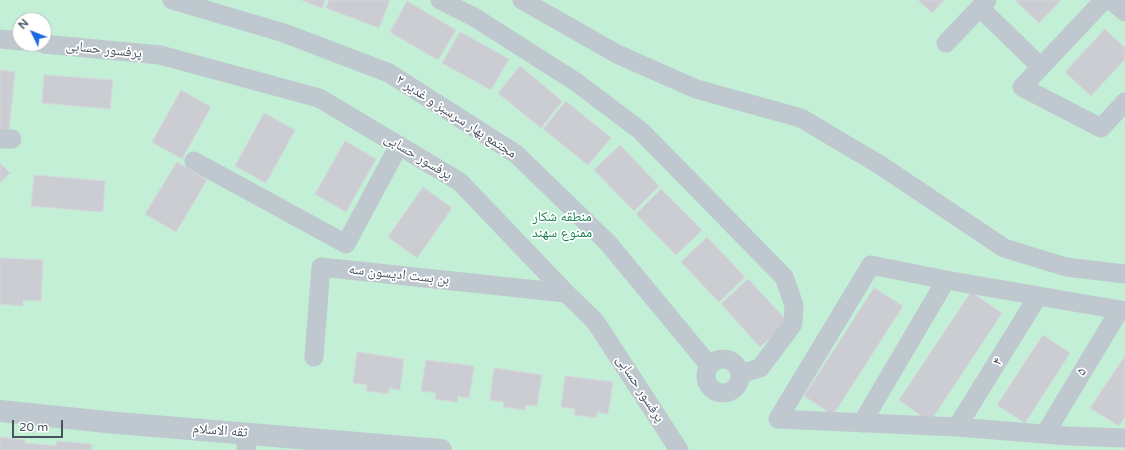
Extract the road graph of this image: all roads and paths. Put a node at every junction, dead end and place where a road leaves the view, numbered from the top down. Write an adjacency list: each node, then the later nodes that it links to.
1 (172, 0): 22 (street, مجتمع بهار سرسبز و غدیر ۲)
2 (440, 0): 23 (street)
3 (522, 0): 16 (street)
4 (1104, 0): 12 (street)
5 (1112, 0): 7 (street)
6 (983, 4): 10 (street); 12 (street)
7 (1125, 12)
8 (0, 39): 9 (street)
9 (12, 40)
10 (946, 43)
11 (52, 45): 14 (street, پرفسور حسابی)
12 (1041, 66): 13 (street)
13 (1125, 102)
14 (399, 145): 15 (street); 18 (street, پرفسور حسابی)
15 (194, 161)
16 (1125, 274)
17 (946, 280): 19 (street); 25 (street); 25 (street)
18 (566, 293): 21 (street, بن بست ادیسون سه); 31 (street, پرفسور حسابی)
19 (1038, 296): 20 (street); 26 (street, ۴)
20 (1122, 311): 27 (street, ۵)
21 (314, 357)
22 (709, 365): 23 (street); 23 (street)
23 (740, 374)
24 (0, 411): 29 (street, ثقه الاسلام)
25 (862, 423): 26 (street)
26 (957, 427): 27 (street)
27 (1045, 434): 28 (street)
28 (1125, 438)
29 (247, 442): 30 (street, ثقه الاسلام)
30 (441, 450)
31 (679, 450)

